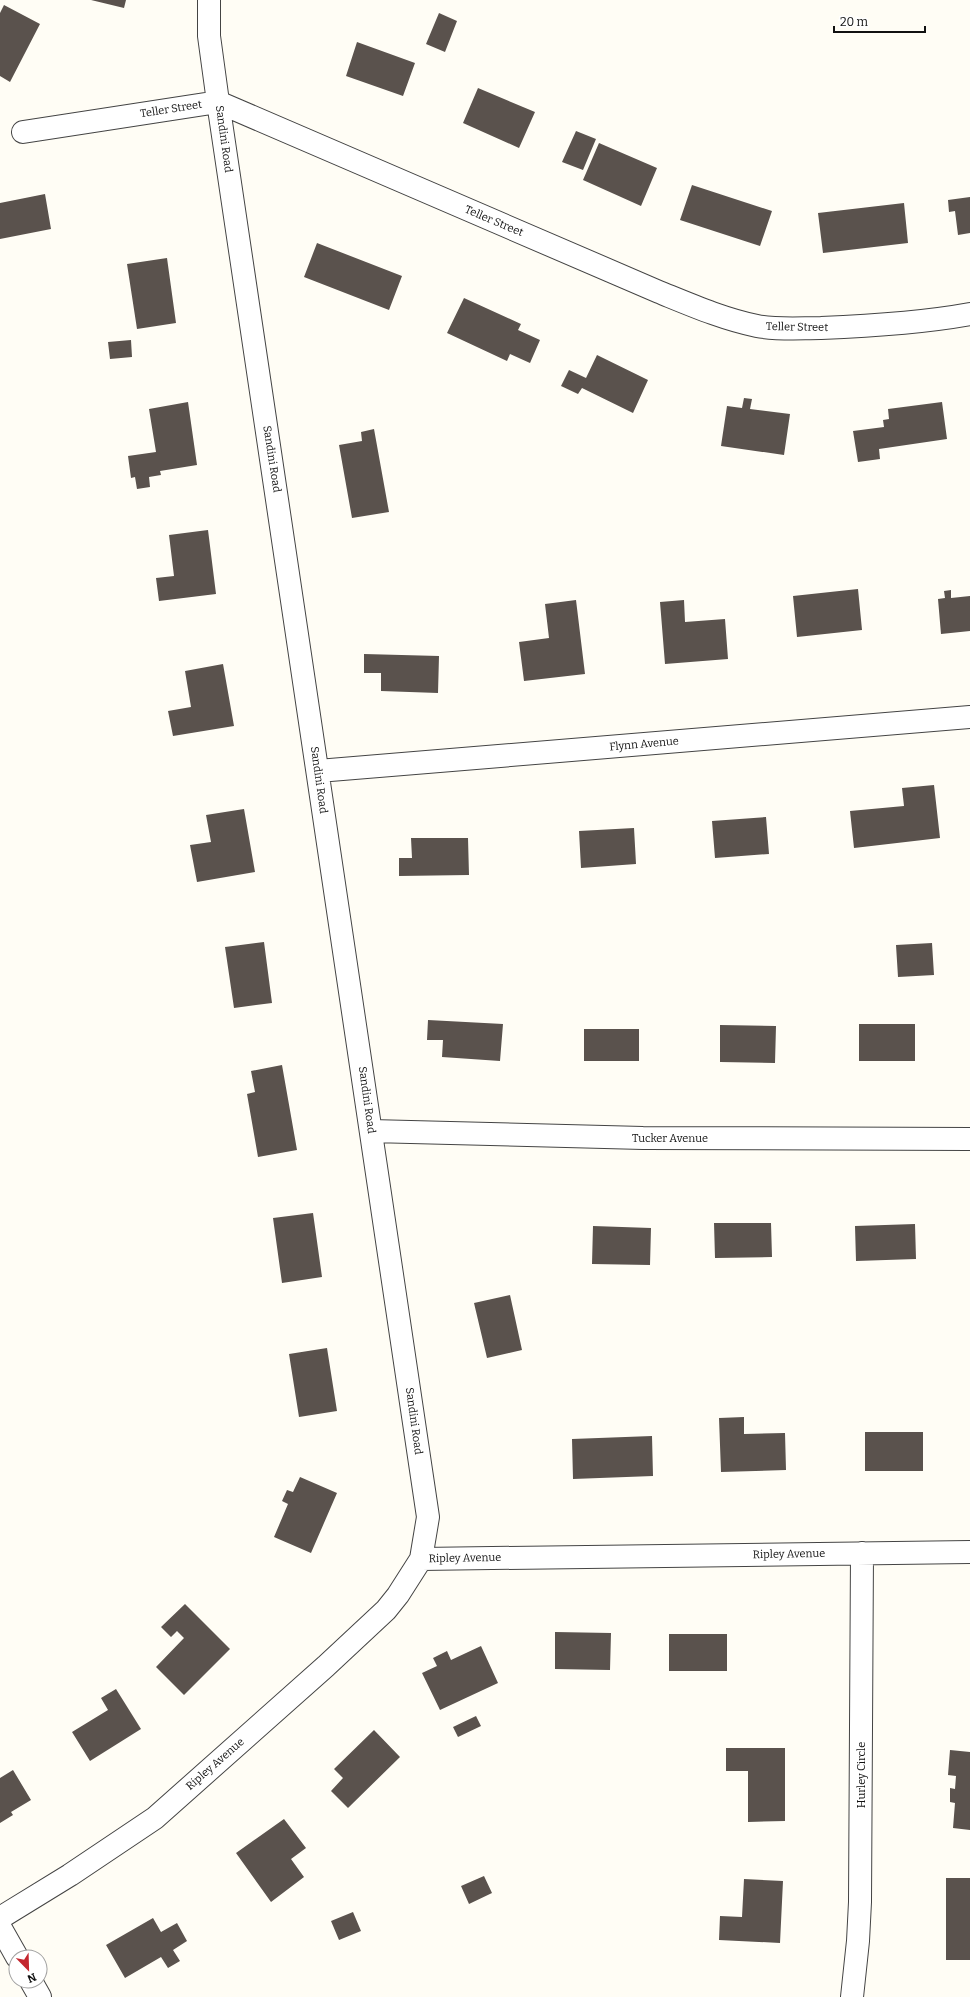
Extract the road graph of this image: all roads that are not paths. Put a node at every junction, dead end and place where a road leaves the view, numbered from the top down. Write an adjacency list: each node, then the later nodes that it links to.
1 (209, 0): 2 (street, Sandini Road)
2 (218, 102): 3 (street, Teller Street); 4 (street, Teller Street); 6 (street, Sandini Road)
3 (23, 132)
4 (970, 314)
5 (970, 717): 6 (street, Flynn Avenue)
6 (318, 771): 7 (street, Sandini Road)
7 (371, 1131): 8 (street, Tucker Avenue); 11 (street, Sandini Road)
8 (970, 1139)
9 (862, 1552): 10 (street, Ripley Avenue); 11 (street, Ripley Avenue); 15 (street, Hurley Circle)
10 (970, 1552)
11 (421, 1559): 12 (street, Ripley Avenue)
12 (0, 1918)
13 (0, 1927): 14 (street)
14 (12, 1949)
15 (852, 1997)

